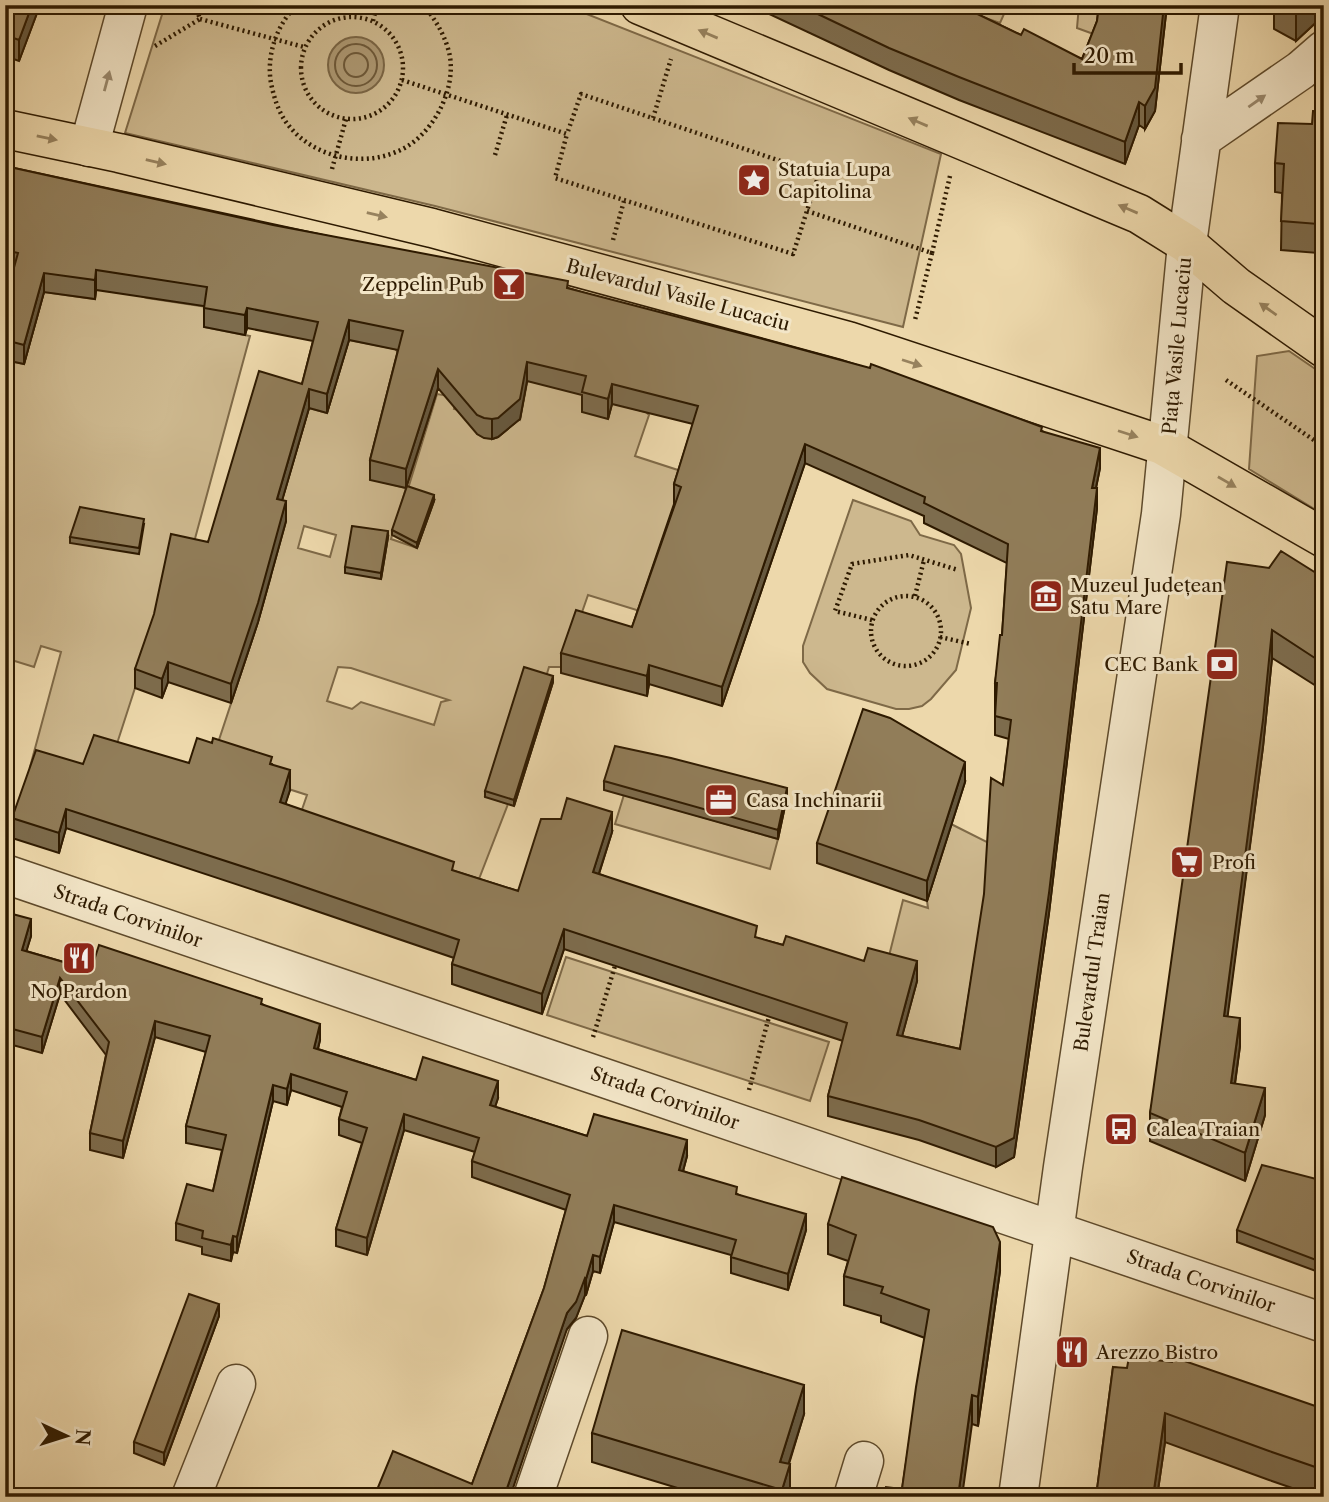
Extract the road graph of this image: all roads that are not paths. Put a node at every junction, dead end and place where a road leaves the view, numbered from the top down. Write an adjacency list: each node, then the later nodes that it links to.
1 (128, 5): 7 (street, one-way to 1)
2 (640, 5): 8 (main road, one-way to 2)
3 (1220, 5): 6 (street, Piața Vasile Lucaciu)
4 (1324, 50): 6 (street, one-way to 4)
5 (5, 130): 7 (main road, Bulevardul Vasile Lucaciu, one-way to 7)
6 (1201, 139): 8 (street, Piața Vasile Lucaciu)
7 (89, 147): 10 (main road, Bulevardul Vasile Lucaciu, one-way to 10)
8 (1186, 244): 9 (main road, one-way to 8); 10 (street, Piața Vasile Lucaciu)
9 (1324, 348)
10 (1168, 448): 11 (main road, Bulevardul Vasile Lucaciu, one-way to 11); 13 (street, Bulevardul Traian)
11 (1324, 538)
12 (5, 874): 13 (street, Strada Corvinilor)
13 (1054, 1231): 14 (street, Strada Corvinilor); 19 (street, Bulevardul Traian)
14 (1324, 1323)
15 (587, 1336): 17 (street)
16 (236, 1384): 18 (street)
17 (544, 1494)
18 (191, 1497)
19 (1018, 1497)

